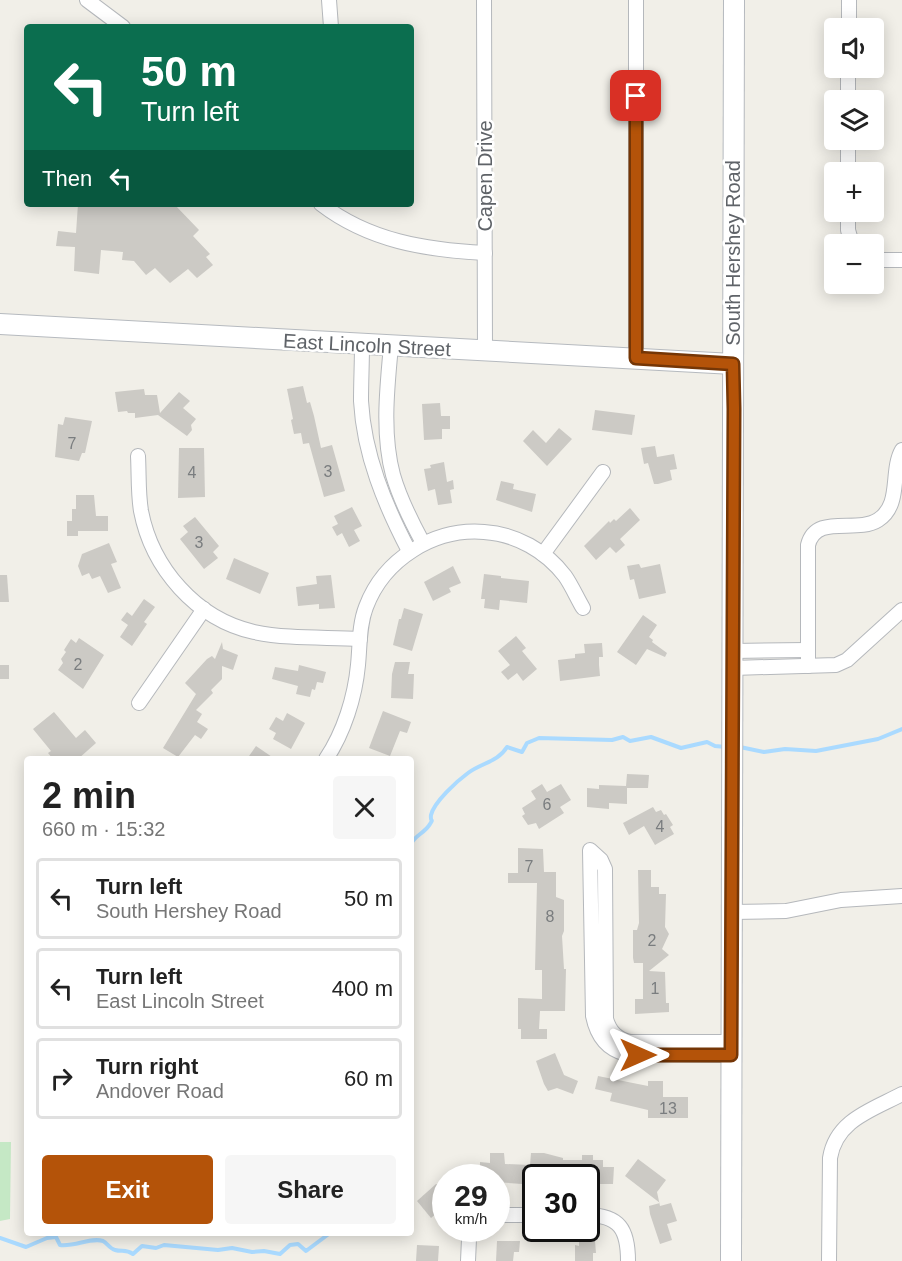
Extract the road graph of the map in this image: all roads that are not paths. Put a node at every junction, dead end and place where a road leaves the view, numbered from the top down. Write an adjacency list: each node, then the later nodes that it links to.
1 (87, 0): 8 (street)
2 (329, 0): 9 (street)
3 (484, 0): 11 (street, Capen Drive)
4 (636, 0): 18 (street)
5 (734, 0): 19 (main road, South Hershey Road)
6 (849, 0): 7 (street)
7 (849, 18)
8 (119, 24)
9 (331, 24)
10 (326, 207): 11 (street)
11 (485, 253): 17 (street, Capen Drive)
12 (884, 260): 13 (street)
13 (902, 260)
14 (0, 324): 15 (main road, East Lincoln Street)
15 (362, 345): 16 (main road, East Lincoln Street); 24 (street)
16 (391, 346): 17 (main road, East Lincoln Street); 23 (street)
17 (485, 351): 18 (main road, East Lincoln Street)
18 (636, 358): 19 (main road, East Lincoln Street)
19 (733, 364): 31 (main road, South Hershey Road)
20 (902, 450): 30 (street)
21 (138, 456): 27 (street)
22 (603, 472): 25 (street)
23 (423, 543): 24 (street); 25 (street)
24 (410, 551): 29 (street)
25 (543, 554): 26 (street)
26 (583, 608)
27 (204, 609): 29 (street); 33 (street)
28 (902, 610): 32 (street)
29 (360, 639): 34 (street)
30 (808, 650): 31 (street); 32 (street)
31 (733, 660): 32 (street); 36 (main road, South Hershey Road)
32 (808, 666)
33 (139, 703)
34 (327, 756)
35 (902, 896): 36 (street)
36 (732, 912): 38 (main road, South Hershey Road)
37 (599, 925): 38 (street)
38 (731, 1048): 44 (main road, South Hershey Road)
39 (902, 1094): 45 (street)
40 (600, 1216): 43 (street)
41 (469, 1242): 42 (street)
42 (468, 1261)
43 (628, 1261)
44 (731, 1261)
45 (829, 1261)

